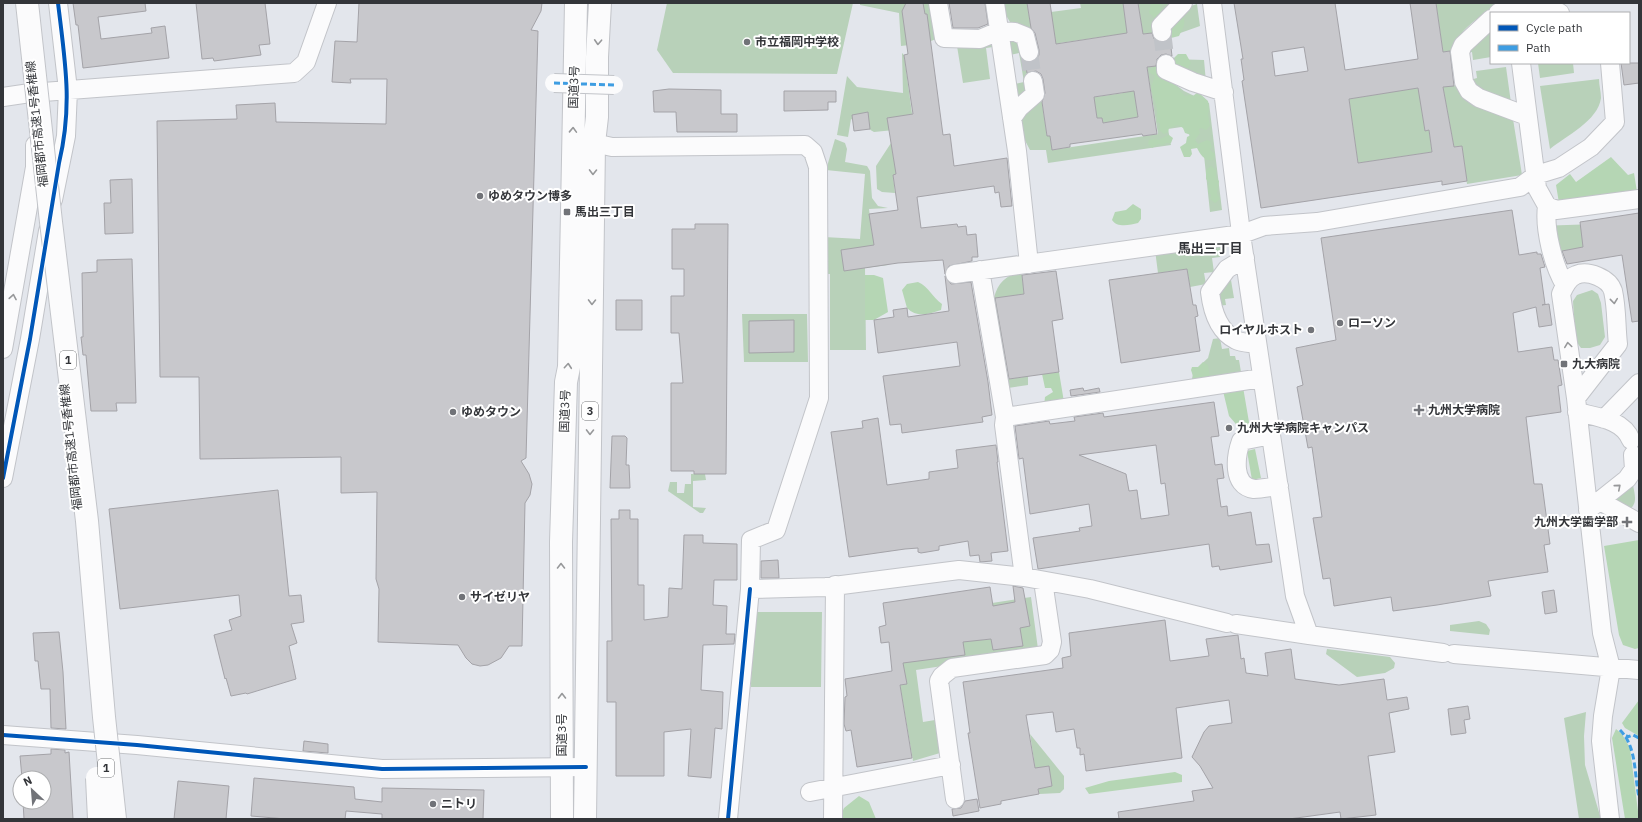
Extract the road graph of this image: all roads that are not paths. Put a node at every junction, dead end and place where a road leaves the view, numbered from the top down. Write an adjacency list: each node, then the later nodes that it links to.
1 (19, 3): 28 (street)
2 (24, 3): 62 (highway, 福岡都市高速1号香椎線 / 1, bridge)
3 (28, 3): 44 (highway, 福岡都市高速1号香椎線 / 1, bridge)
4 (42, 3): 44 (highway, bridge)
5 (58, 3): 26 (street)
6 (327, 3): 26 (street)
7 (576, 3): 66 (highway, 国道3号 / 3, one-way to 7)
8 (600, 3): 32 (highway, 国道3号 / 3, one-way to 32)
9 (938, 3): 17 (street)
10 (995, 3): 17 (street)
11 (1183, 3): 18 (street)
12 (1212, 3): 27 (street)
13 (1513, 3): 14 (street); 15 (street)
14 (1500, 12)
15 (1558, 12)
16 (1490, 20): 30 (street)
17 (999, 31): 19 (street); 31 (street)
18 (1162, 32)
19 (1029, 52)
20 (1166, 64): 27 (street)
21 (1521, 64): 30 (street)
22 (1610, 64): 33 (street)
23 (1033, 81): 31 (street)
24 (554, 83): 25 (street, bridge)
25 (614, 85)
26 (68, 90): 28 (street); 51 (street)
27 (1224, 92): 36 (street)
28 (30, 93): 29 (street); 43 (street, one-way to 28)
29 (3, 97)
30 (1527, 116): 33 (street)
31 (1012, 118): 38 (street)
32 (594, 143): 58 (street); 65 (highway, 国道3号 / 3, one-way to 65)
33 (1536, 175): 35 (street); 36 (street)
34 (1639, 199): 35 (street)
35 (1547, 206): 41 (street)
36 (1242, 234): 37 (street); 38 (street)
37 (1245, 258): 42 (street); 42 (street)
38 (1029, 264): 39 (street)
39 (980, 270): 40 (street); 48 (street)
40 (955, 274)
41 (1565, 284): 47 (street, one-way to 41); 47 (street, one-way to 47)
42 (1257, 344): 45 (street)
43 (3, 349)
44 (67, 352): 62 (highway, 福岡都市高速1号香椎線 / 1, bridge)
45 (1262, 378): 48 (street); 50 (street)
46 (1639, 383): 49 (street)
47 (1576, 405): 49 (street); 53 (street)
48 (1005, 417): 55 (street)
49 (1604, 419): 53 (street, one-way to 49)
50 (1271, 436): 52 (street); 52 (street)
51 (3, 478)
52 (1279, 486): 59 (street)
53 (1594, 506): 54 (street); 60 (street)
54 (1639, 523)
55 (1024, 577): 56 (street); 57 (street)
56 (1043, 581): 59 (street); 64 (street)
57 (835, 585): 58 (street); 67 (street)
58 (750, 589): 75 (street)
59 (1308, 634): 60 (street)
60 (1612, 668): 61 (street); 77 (street)
61 (1639, 670)
62 (99, 717): 70 (highway, 1, bridge); 71 (highway, 1, bridge); 72 (highway, bridge)
63 (3, 735): 66 (street)
64 (951, 765): 67 (street); 69 (street)
65 (586, 766): 66 (street); 74 (highway, 国道3号 / 3)
66 (562, 767): 73 (highway, 国道3号 / 3)
67 (834, 787): 68 (street); 76 (street)
68 (810, 792)
69 (955, 799)
70 (99, 819)
71 (107, 819)
72 (116, 819)
73 (562, 819)
74 (585, 819)
75 (728, 819)
76 (833, 819)
77 (1610, 819)

